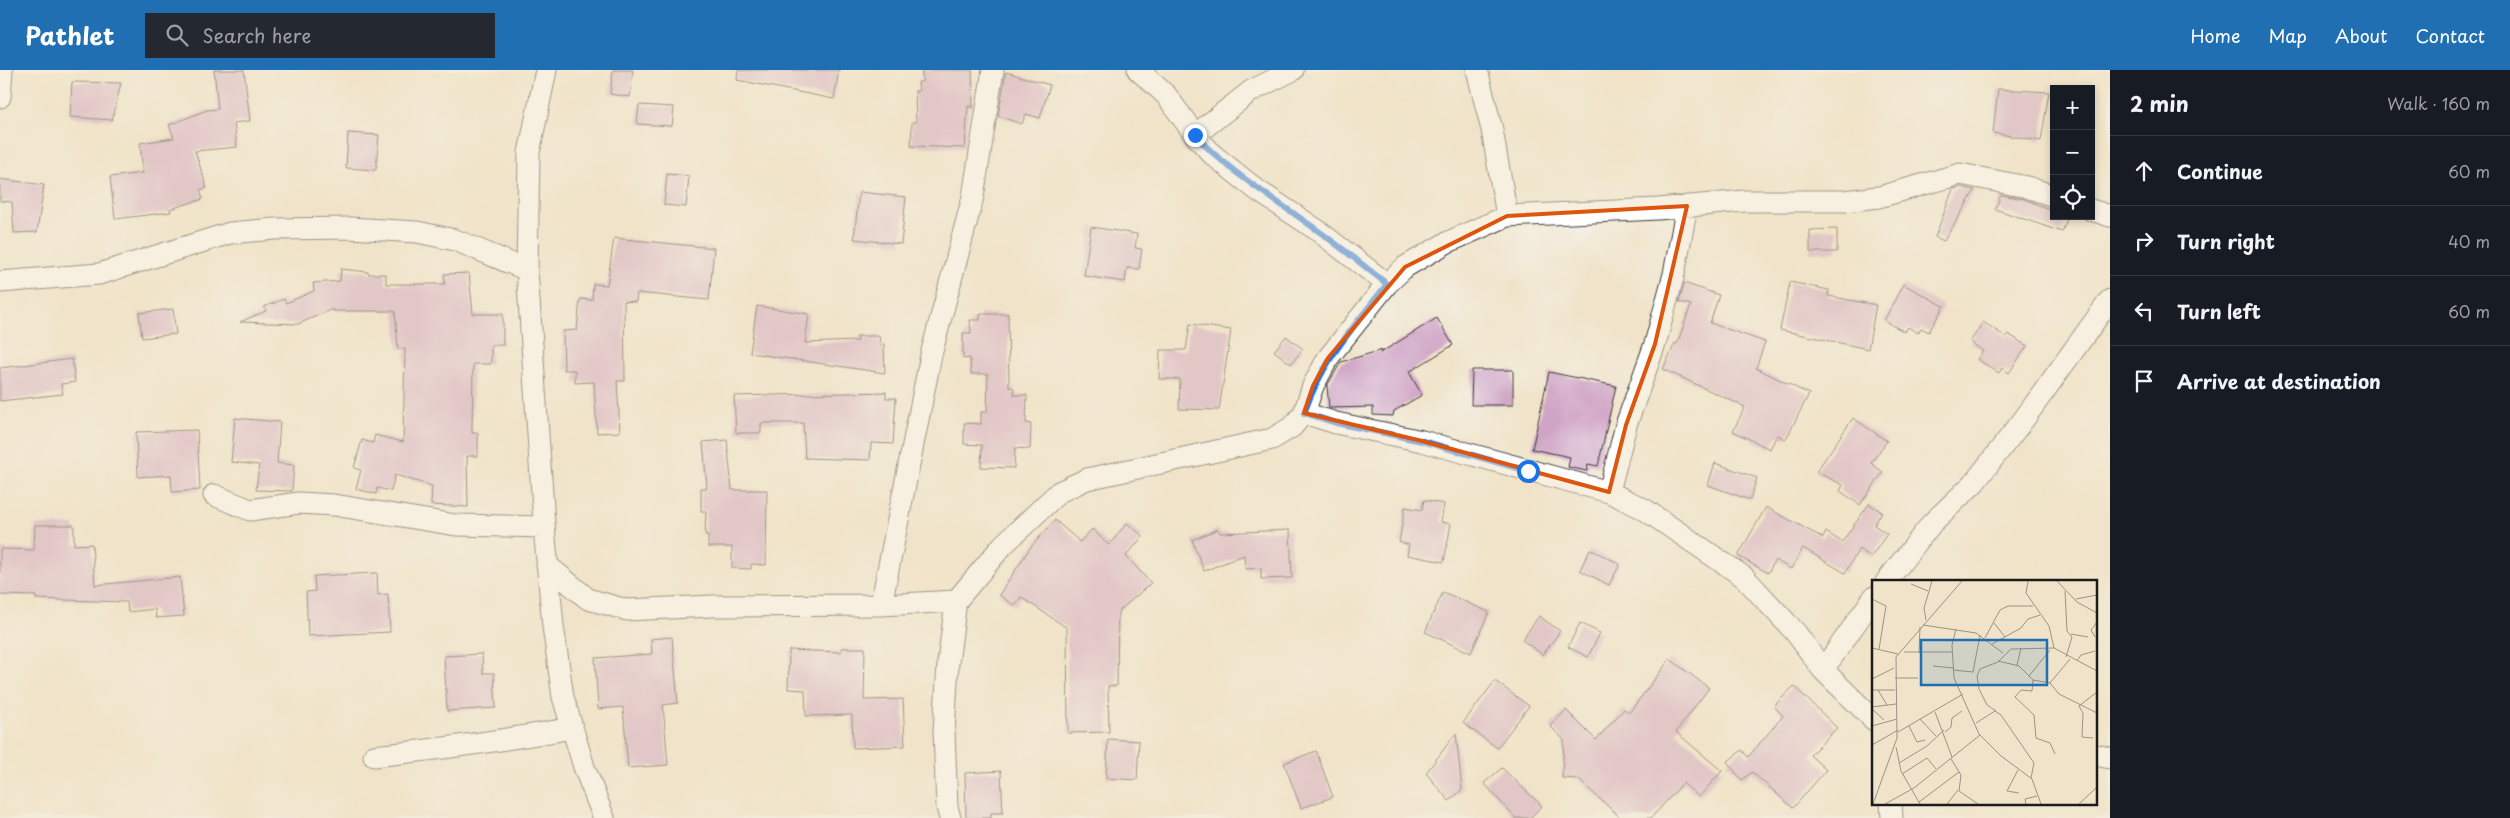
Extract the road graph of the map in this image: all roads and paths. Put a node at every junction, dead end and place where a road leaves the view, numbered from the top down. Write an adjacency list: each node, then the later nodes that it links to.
1 (2, 70): 7 (street)
2 (546, 70): 14 (street)
3 (994, 70): 26 (street)
4 (1138, 70): 8 (street)
5 (1293, 70): 8 (street)
6 (1477, 70): 12 (street)
7 (0, 96)
8 (1195, 135): 16 (street)
9 (2050, 195): 10 (street)
10 (1687, 206): 12 (street); 19 (street)
11 (2095, 211): 13 (street)
12 (1507, 216): 16 (street)
13 (2110, 216)
14 (527, 270): 15 (street); 21 (street)
15 (0, 282)
16 (1387, 284): 18 (street)
17 (2110, 300): 23 (street)
18 (1304, 413): 19 (street); 25 (street)
19 (1609, 492): 27 (street)
20 (214, 495): 21 (street)
21 (544, 527): 22 (street)
22 (547, 565): 26 (street); 29 (street)
23 (1888, 580)
24 (1872, 600): 27 (street)
25 (956, 601): 26 (street); 32 (street)
26 (880, 605)
27 (1823, 670): 28 (street)
28 (1872, 718)
29 (572, 728): 30 (street); 31 (street)
30 (374, 756)
31 (604, 818)
32 (950, 818)

